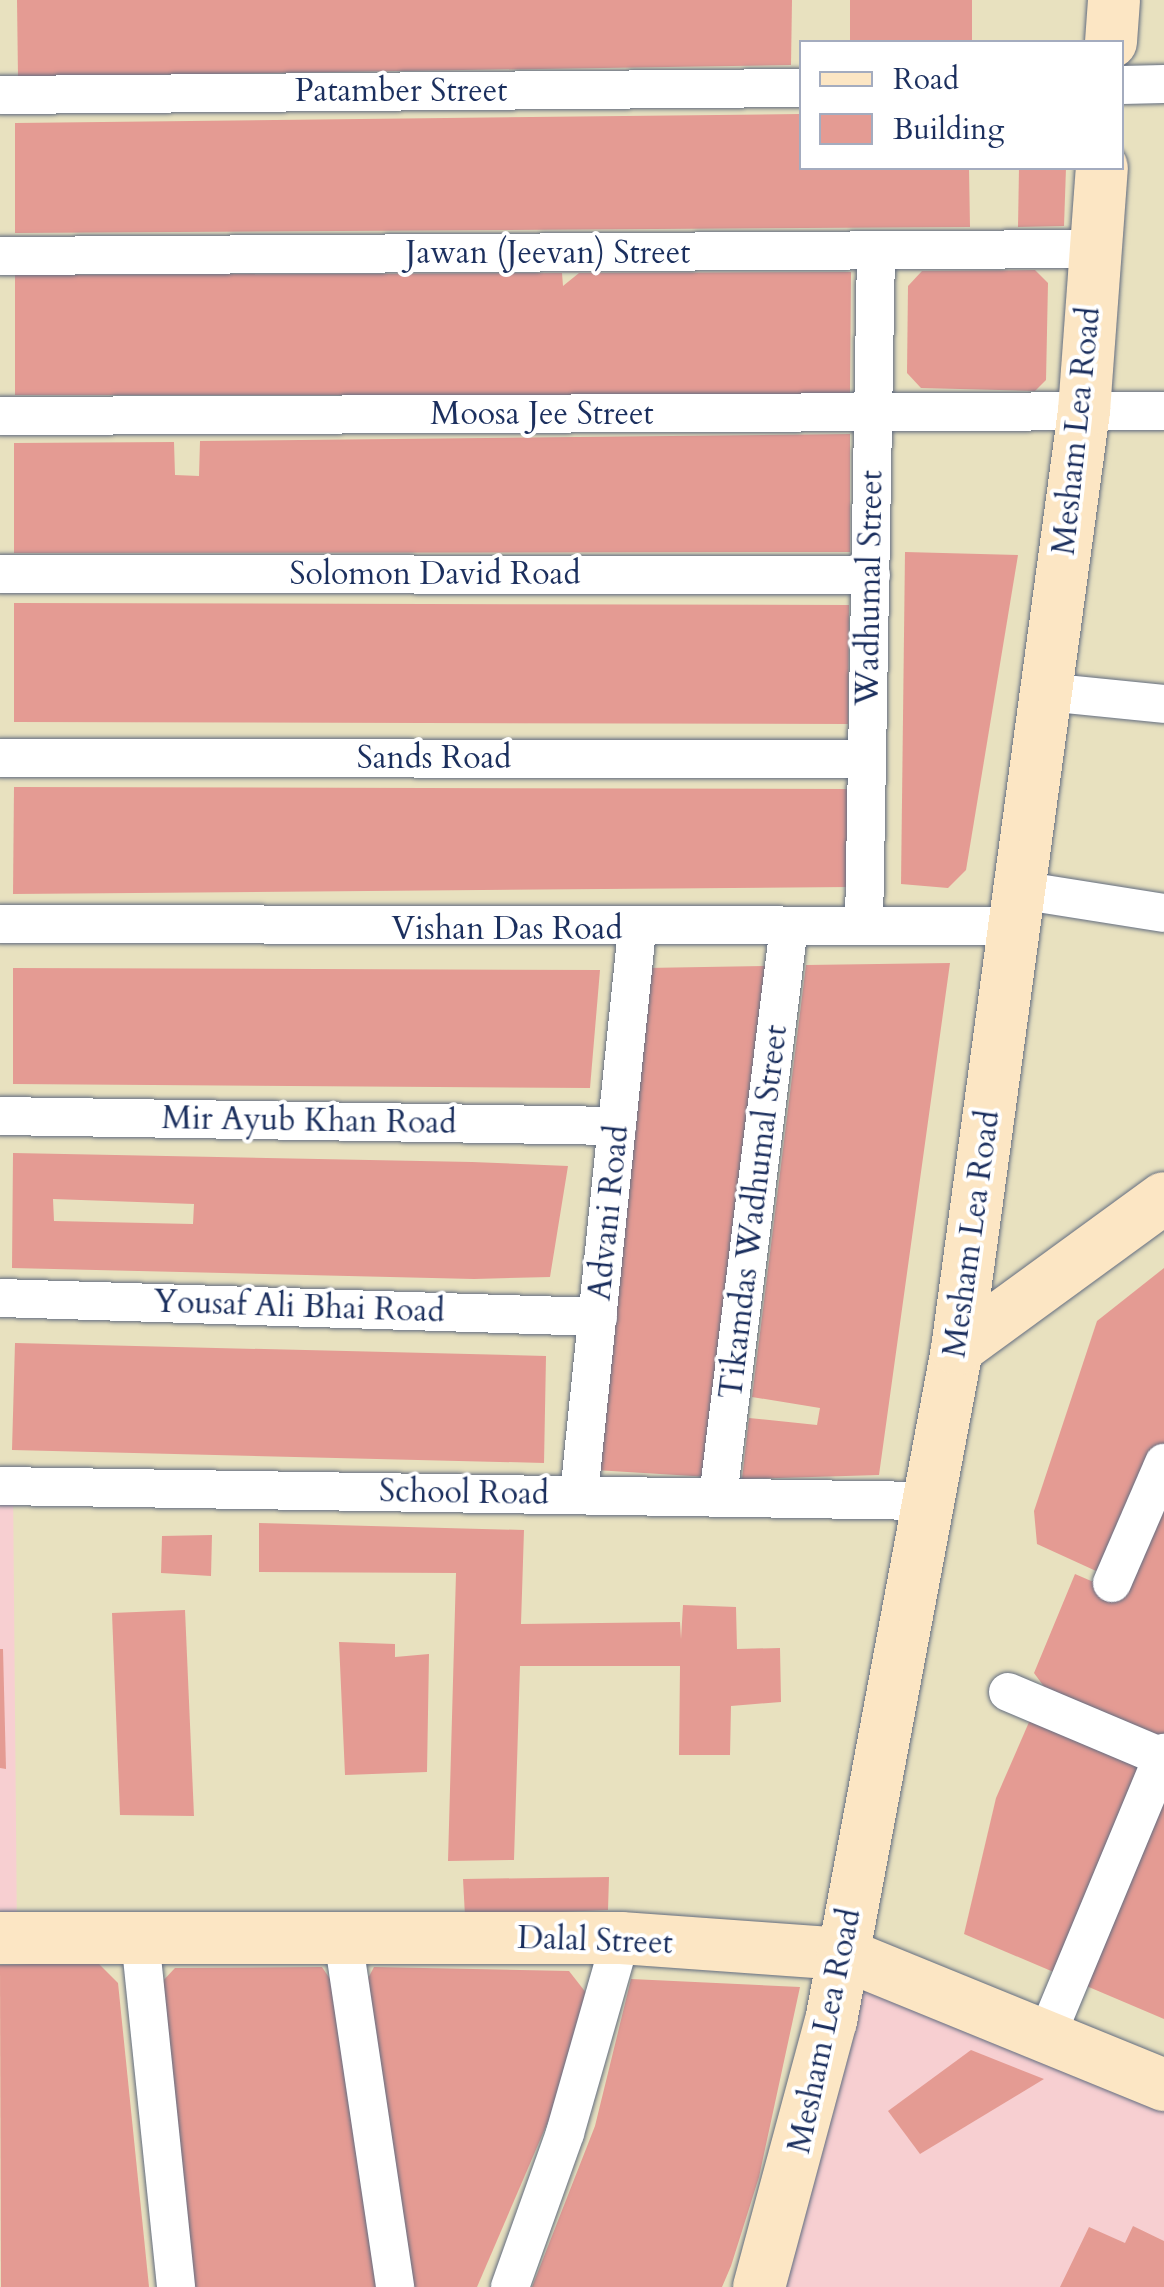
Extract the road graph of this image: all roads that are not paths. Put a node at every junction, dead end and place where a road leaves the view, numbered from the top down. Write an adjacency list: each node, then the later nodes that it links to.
1 (1114, 0): 2 (street)
2 (1111, 40)
3 (1164, 84): 4 (street)
4 (1124, 85)
5 (799, 88): 6 (street, Patamber Street)
6 (0, 95)
7 (1102, 170): 8 (street, Mesham Lea Road)
8 (1096, 249): 9 (street, Jawan (Jeevan) Street); 11 (street, Mesham Lea Road)
9 (876, 250): 10 (street, Jawan (Jeevan) Street); 13 (street, Wadhumal Street)
10 (0, 256)
11 (1084, 411): 12 (street, Moosa Jee Street); 13 (street, Moosa Jee Street); 17 (street, Mesham Lea Road)
12 (1164, 411)
13 (873, 412): 14 (street, Moosa Jee Street); 16 (street, Wadhumal Street)
14 (0, 416)
15 (0, 574): 16 (street, Solomon David Road)
16 (870, 574): 20 (street, Wadhumal Street)
17 (1046, 692): 18 (street); 21 (street, Mesham Lea Road)
18 (1164, 704)
19 (0, 758): 20 (street, Sands Road)
20 (867, 759): 25 (street, Wadhumal Street)
21 (1016, 908): 22 (street, Vishan Das Road); 25 (street, Vishan Das Road); 32 (street, Mesham Lea Road)
22 (1164, 913)
23 (0, 924): 26 (street, Vishan Das Road)
24 (789, 926): 25 (street, Vishan Das Road); 26 (street, Vishan Das Road); 36 (street, Tikamdas Wadhumal Street)
25 (864, 926)
26 (637, 930): 28 (street, Advani Road)
27 (0, 1116): 28 (street, Mir Ayub Khan Road)
28 (617, 1126): 31 (street, Advani Road)
29 (1164, 1198): 32 (street)
30 (0, 1298): 31 (street, Yousaf Ali Bhai Road)
31 (598, 1317): 35 (street, Advani Road)
32 (957, 1350): 37 (street, Mesham Lea Road)
33 (1160, 1484): 38 (street)
34 (0, 1486): 35 (street, School Road)
35 (579, 1495): 36 (street, School Road)
36 (718, 1497): 37 (street, School Road)
37 (928, 1501): 45 (street, Mesham Lea Road)
38 (1112, 1583)
39 (1008, 1692): 40 (street)
40 (1163, 1756): 46 (street)
41 (0, 1938): 42 (street, Dalal Street)
42 (140, 1938): 43 (street, Dalal Street); 48 (street)
43 (343, 1938): 44 (street, Dalal Street); 49 (street)
44 (621, 1938): 45 (street, Dalal Street); 50 (street)
45 (844, 1954): 46 (street, Dalal Street); 51 (street, Mesham Lea Road)
46 (1046, 2037): 47 (street, Dalal Street)
47 (1164, 2086)
48 (176, 2287)
49 (395, 2287)
50 (510, 2287)
51 (759, 2287)

